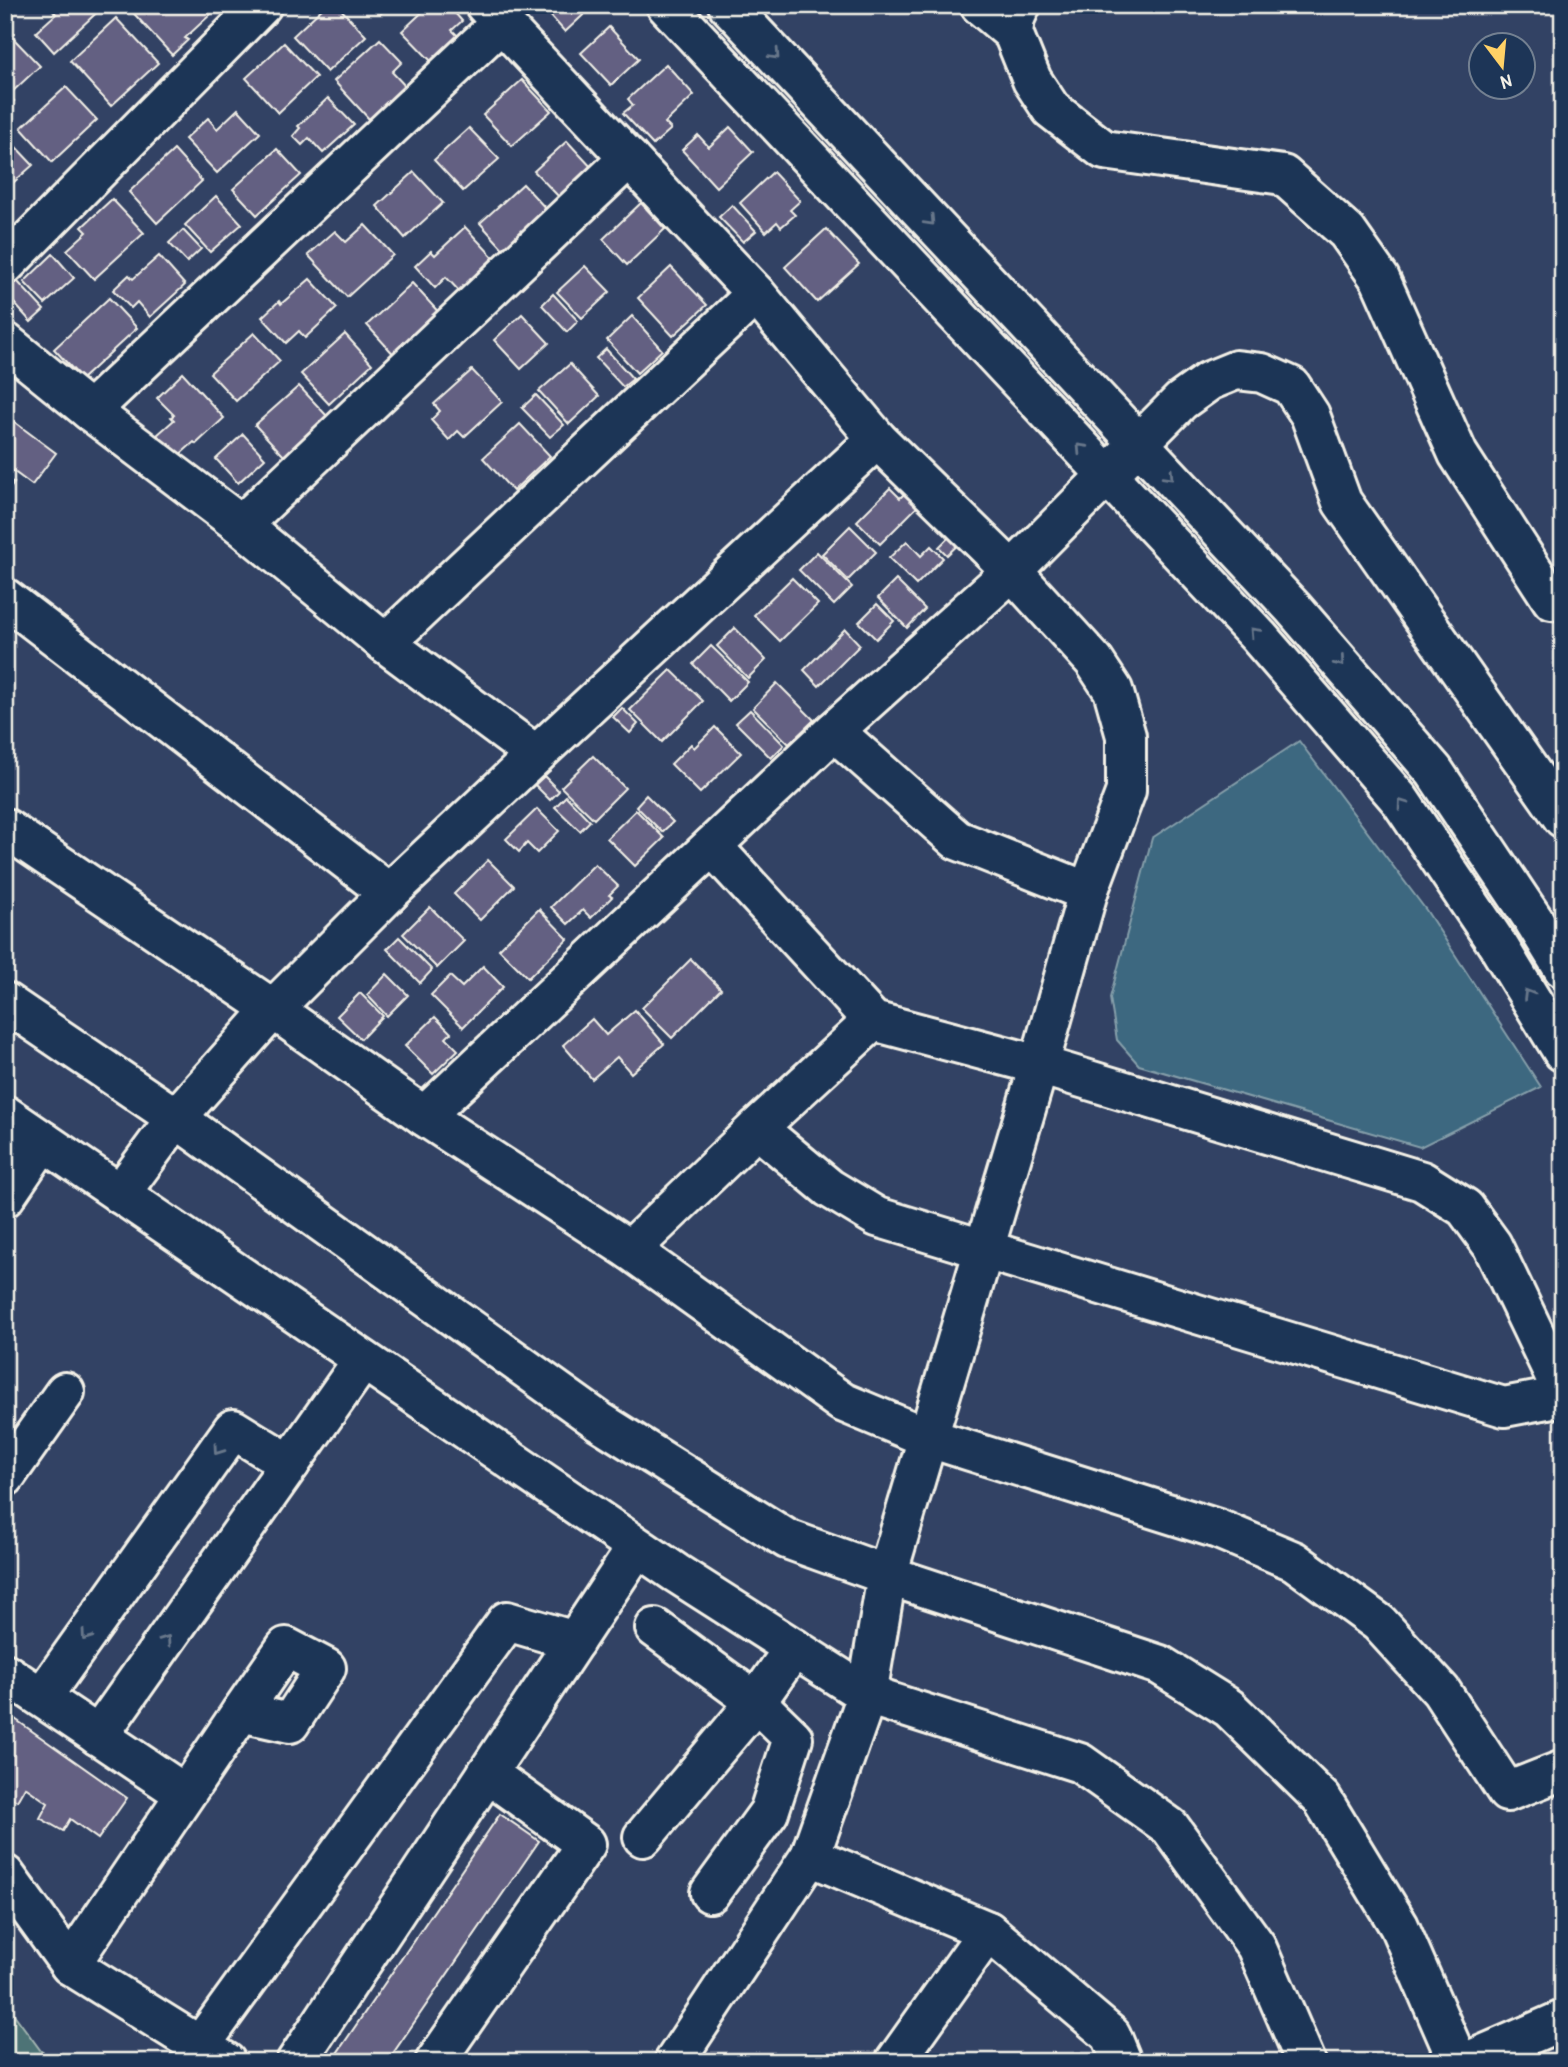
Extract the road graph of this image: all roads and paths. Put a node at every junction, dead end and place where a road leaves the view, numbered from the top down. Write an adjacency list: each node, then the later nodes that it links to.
1 (262, 5): 8 (street)
2 (666, 5): 14 (street, one-way to 2)
3 (728, 5): 13 (street, one-way to 13)
4 (980, 5): 6 (street)
5 (494, 14): 7 (street); 11 (street)
6 (1017, 19): 18 (street)
7 (629, 158): 9 (street); 15 (street)
8 (5, 265)
9 (756, 295): 12 (street); 19 (street)
10 (5, 342): 11 (street)
11 (90, 411): 15 (street)
12 (877, 439): 16 (street); 21 (street)
13 (1139, 444): 14 (street); 22 (street); 27 (street, one-way to 27)
14 (1107, 477): 16 (street); 31 (street, one-way to 14)
15 (241, 525): 19 (street)
16 (1012, 571): 20 (street); 25 (street)
17 (5, 598): 26 (street)
18 (1563, 601)
19 (385, 643): 21 (street)
20 (834, 731): 24 (street); 25 (street)
21 (536, 755): 26 (street)
22 (1563, 818)
23 (5, 828): 29 (street)
24 (712, 846): 30 (street); 34 (street)
25 (1088, 892): 32 (street)
26 (389, 893): 29 (street)
27 (1563, 968)
28 (5, 1002): 35 (street)
29 (273, 1009): 34 (street); 35 (street)
30 (873, 1021): 32 (street); 36 (street)
31 (1563, 1052)
32 (1039, 1065): 40 (street); 44 (street)
33 (5, 1115): 37 (street)
34 (424, 1116): 41 (street)
35 (176, 1118): 38 (street); 49 (street)
36 (757, 1128): 40 (street); 41 (street)
37 (43, 1141): 38 (street); 39 (street)
38 (120, 1194): 42 (street)
39 (5, 1197)
40 (983, 1249): 44 (street); 45 (street)
41 (630, 1250): 45 (street)
42 (363, 1360): 46 (street); 48 (street)
43 (65, 1392): 47 (street)
44 (1563, 1395)
45 (926, 1437): 49 (street); 59 (street)
46 (290, 1464): 55 (street, one-way to 55); 58 (street, one-way to 46)
47 (5, 1477)
48 (637, 1546): 51 (street); 52 (street)
49 (887, 1575): 54 (street); 76 (street)
50 (655, 1628): 56 (street)
51 (575, 1641): 60 (street); 69 (street)
52 (794, 1648): 54 (street); 56 (street)
53 (5, 1672): 55 (street)
54 (867, 1695): 63 (street); 75 (street)
55 (42, 1698): 58 (street)
56 (756, 1702): 62 (street); 65 (street)
57 (241, 1712): 61 (street)
58 (98, 1736): 61 (street)
59 (1563, 1770)
60 (487, 1773): 70 (street); 71 (street)
61 (185, 1794): 67 (street)
62 (643, 1837)
63 (810, 1856): 66 (street); 72 (street)
64 (5, 1875): 67 (street)
65 (710, 1893)
66 (988, 1931): 73 (street); 74 (street)
67 (70, 1965): 69 (street)
68 (1563, 2020): 77 (street)
69 (213, 2054)
70 (296, 2062)
71 (435, 2062)
72 (674, 2062)
73 (895, 2062)
74 (1122, 2062)
75 (1306, 2062)
76 (1458, 2062)
77 (1467, 2062)

